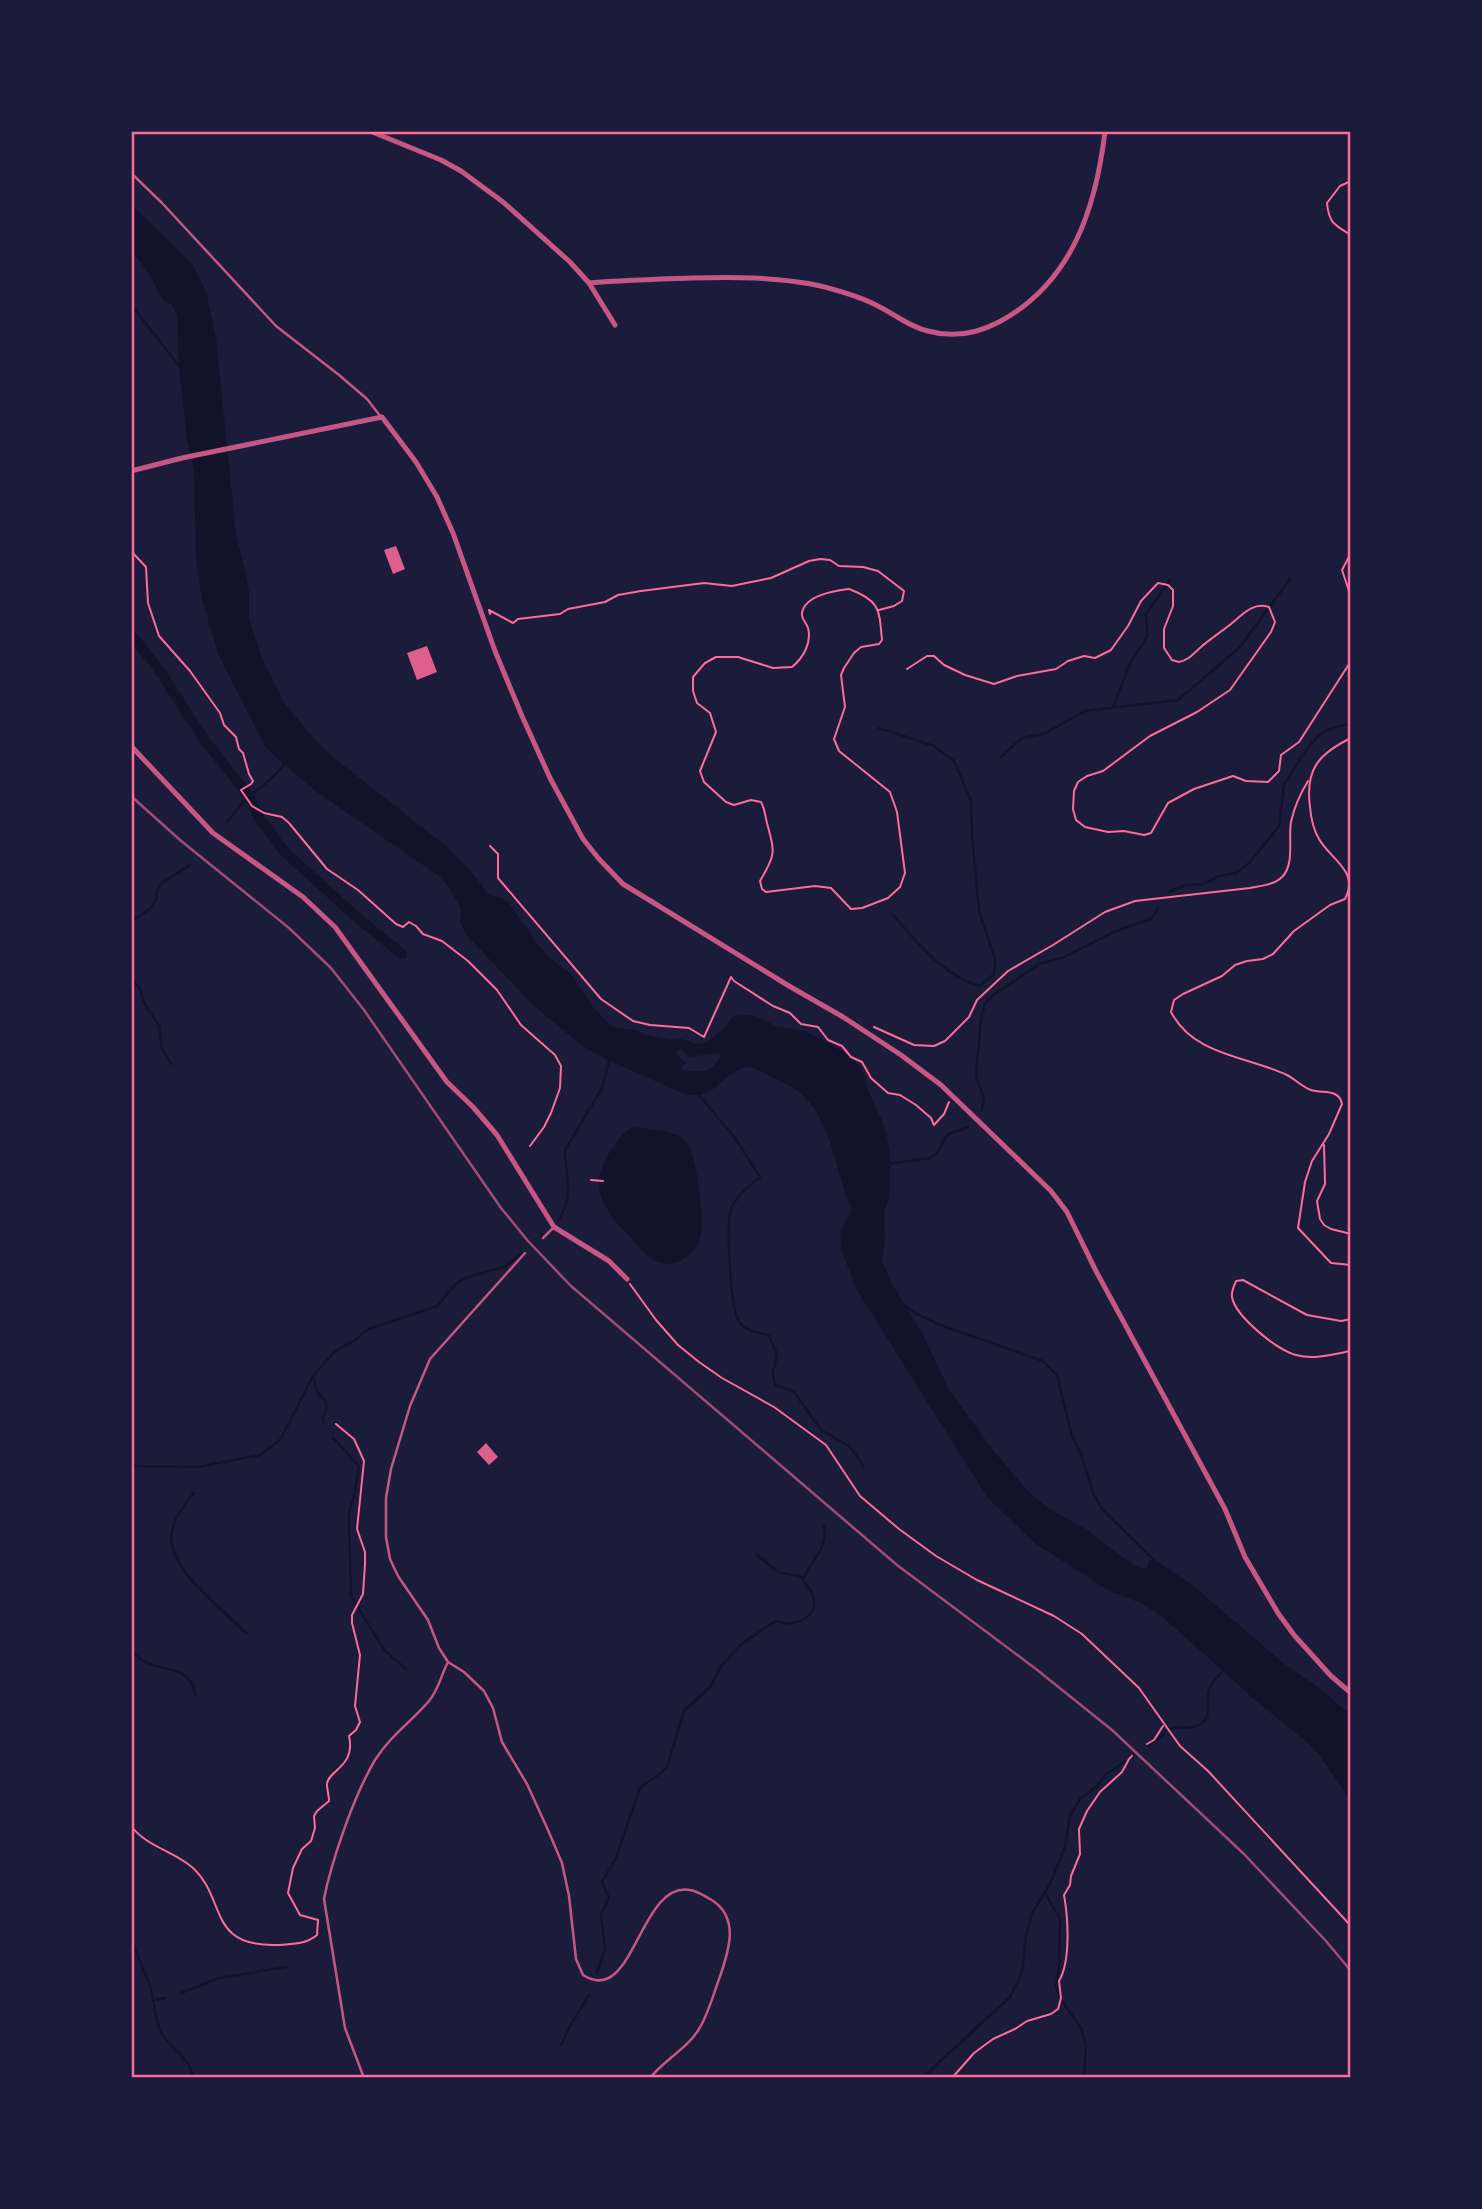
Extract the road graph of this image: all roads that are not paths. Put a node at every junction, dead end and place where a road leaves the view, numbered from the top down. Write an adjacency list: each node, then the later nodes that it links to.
1 (370, 131): 4 (street)
2 (1105, 131): 4 (street)
3 (131, 173): 6 (lane)
4 (589, 283): 5 (street)
5 (615, 325)
6 (382, 417): 7 (street); 14 (street)
7 (131, 471)
8 (131, 746): 9 (street)
9 (554, 1227): 10 (lane); 12 (street)
10 (543, 1238)
11 (525, 1253): 13 (lane)
12 (627, 1279)
13 (447, 1662): 15 (lane); 16 (lane)
14 (1351, 1693)
15 (364, 2078)
16 (650, 2078)

